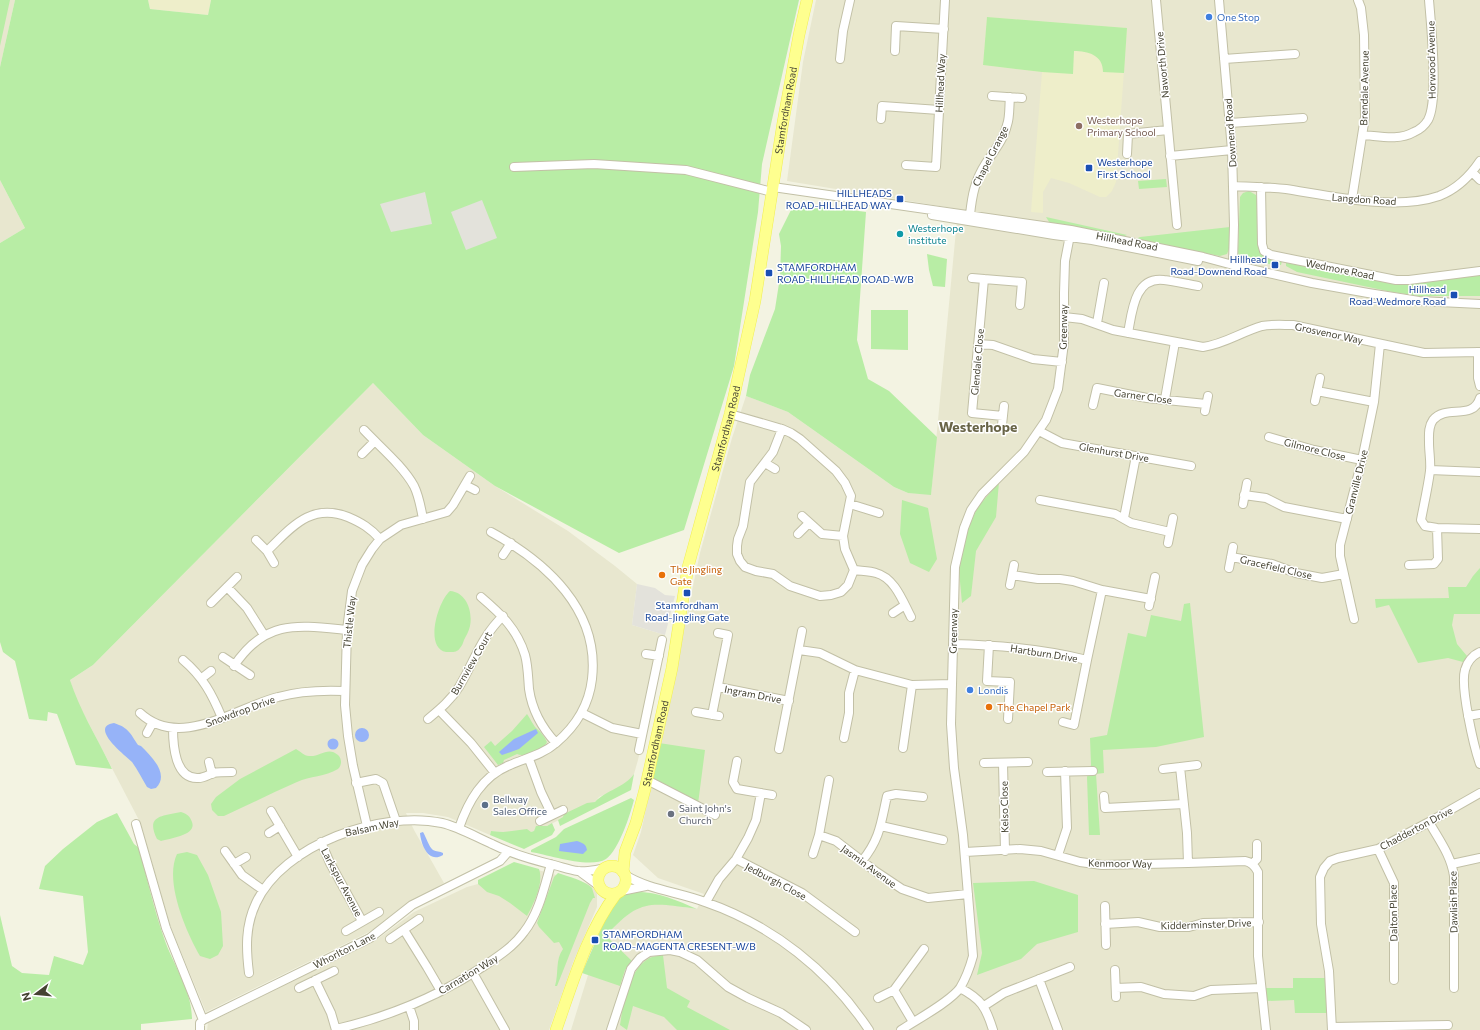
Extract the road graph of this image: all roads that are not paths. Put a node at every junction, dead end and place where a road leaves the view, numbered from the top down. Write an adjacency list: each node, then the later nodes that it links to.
1 (807, 0): 32 (main road, Stamfordham Road)
2 (850, 0): 11 (street)
3 (946, 0): 8 (street, Hillhead Way)
4 (1156, 0): 20 (street, Naworth Drive)
5 (1219, 0): 12 (street, Downend Road)
6 (1358, 0): 21 (street, Brendale Avenue)
7 (1429, 0): 21 (street, Horwood Avenue)
8 (944, 29): 9 (street); 16 (street, Hillhead Way)
9 (895, 51)
10 (1295, 54): 12 (street)
11 (840, 59)
12 (1224, 59): 19 (street, Downend Road)
13 (992, 96): 14 (street)
14 (1010, 97): 15 (street); 35 (street, Chapel Grange)
15 (1022, 98)
16 (939, 110): 18 (street); 26 (street, Hillhead Way)
17 (1303, 118): 19 (street)
18 (881, 119)
19 (1230, 123): 22 (street, Downend Road)
20 (1168, 130): 23 (street); 24 (street, Naworth Drive)
21 (1363, 135): 34 (street, Brendale Avenue)
22 (1232, 150): 24 (street); 30 (street, Downend Road)
23 (1127, 154)
24 (1170, 156): 38 (street, Naworth Drive)
25 (1480, 161): 28 (street, Langdon Road)
26 (906, 165)
27 (514, 167): 32 (street, Hillhead Road)
28 (1472, 172): 29 (street); 34 (street, Langdon Road)
29 (1480, 180)
30 (1234, 186): 31 (street, Langdon Road); 40 (street, Downend Road)
31 (1261, 187): 34 (street, Langdon Road); 41 (street, Wedmore Road)
32 (772, 190): 33 (street, Hillhead Road); 66 (main road, Stamfordham Road)
33 (818, 194): 35 (street, Hillhead Road); 36 (street)
34 (1352, 199)
35 (970, 215): 36 (street); 37 (street); 39 (street, Hillhead Road)
36 (963, 220): 37 (street)
37 (975, 222): 39 (street)
38 (1177, 225)
39 (1070, 233): 40 (street, Hillhead Road); 48 (street, Greenway)
40 (1233, 266): 46 (street, Hillhead Road)
41 (1480, 271)
42 (972, 278): 43 (street)
43 (984, 279): 47 (street); 52 (street, Glendale Close)
44 (1104, 283): 49 (street)
45 (1198, 286): 50 (street)
46 (1480, 304)
47 (1020, 305)
48 (1064, 317): 49 (street, Grosvenor Way); 55 (street, Greenway)
49 (1097, 323): 50 (street, Grosvenor Way)
50 (1128, 333): 51 (street, Grosvenor Way)
51 (1175, 342): 53 (street, Grosvenor Way); 60 (street)
52 (978, 344): 55 (street); 65 (street, Glendale Close)
53 (1380, 344): 54 (street, Grosvenor Way); 62 (street, Granville Drive)
54 (1479, 352): 57 (street)
55 (1062, 362): 69 (street, Greenway)
56 (1320, 378): 58 (street)
57 (1480, 386)
58 (1317, 391): 61 (street); 62 (street)
59 (1480, 398): 78 (street)
60 (1165, 399): 63 (street, Garner Close); 64 (street, Garner Close)
61 (1315, 401)
62 (1374, 402): 74 (street, Granville Drive)
63 (1206, 404)
64 (1094, 405)
65 (1004, 406)
66 (730, 414): 67 (street); 187 (main road, Stamfordham Road)
67 (782, 429): 75 (street); 86 (street)
68 (364, 430): 71 (street)
69 (1039, 431): 73 (street, Glenhurst Drive); 133 (street, Greenway)
70 (1269, 438): 74 (street, Gilmore Close)
71 (375, 441): 72 (street); 92 (street)
72 (362, 454)
73 (1136, 456): 76 (street, Glenhurst Drive); 90 (street)
74 (1362, 460): 93 (street, Granville Drive)
75 (765, 463): 77 (street); 113 (street)
76 (1191, 466)
77 (775, 469)
78 (1430, 470): 79 (street); 95 (street)
79 (1480, 472)
80 (470, 476): 82 (street, Thistle Way)
81 (1247, 483): 84 (street)
82 (465, 484): 83 (street); 92 (street, Thistle Way)
83 (475, 490)
84 (1244, 494): 87 (street); 93 (street)
85 (1040, 500): 90 (street)
86 (850, 504): 88 (street); 100 (street)
87 (1243, 504)
88 (879, 513)
89 (802, 516): 94 (street)
90 (1124, 518): 98 (street)
91 (1173, 518): 98 (street)
92 (423, 519): 101 (street, Thistle Way)
93 (1347, 520): 114 (street, Granville Drive)
94 (809, 523): 99 (street); 100 (street)
95 (1437, 528): 96 (street); 111 (street)
96 (1480, 529)
97 (490, 532): 103 (street)
98 (1170, 532): 104 (street)
99 (798, 534)
100 (843, 536): 113 (street)
101 (380, 539): 106 (street); 128 (street, Thistle Way)
102 (256, 540): 106 (street)
103 (511, 543): 107 (street); 155 (street)
104 (1168, 543)
105 (1233, 547): 108 (street, Gracefield Close)
106 (267, 551): 109 (street)
107 (503, 555)
108 (1231, 557): 112 (street, Gracefield Close); 114 (street, Gracefield Close)
109 (274, 563)
110 (1014, 565): 115 (street)
111 (1409, 565)
112 (1229, 568)
113 (854, 570): 123 (street)
114 (1344, 574): 127 (street, Granville Drive)
115 (1012, 575): 118 (street); 120 (street)
116 (237, 577): 119 (street)
117 (1155, 577): 120 (street)
118 (1010, 585)
119 (227, 587): 122 (street); 131 (street)
120 (1102, 590): 141 (street, Hartburn Drive)
121 (481, 597): 125 (street)
122 (211, 603)
123 (905, 605): 124 (street); 126 (street)
124 (893, 612)
125 (503, 616): 152 (street, Burnview Court); 167 (street)
126 (911, 617)
127 (1354, 619)
128 (347, 630): 131 (street); 150 (street, Thistle Way)
129 (802, 631): 135 (street, Ingram Drive)
130 (718, 633): 149 (street, Ingram Drive)
131 (264, 635): 142 (street)
132 (662, 640): 138 (street)
133 (953, 644): 134 (street, Hartburn Drive); 147 (street, Greenway)
134 (989, 645): 141 (street, Hartburn Drive); 160 (street)
135 (799, 650): 143 (street); 151 (street, Ingram Drive)
136 (1480, 652): 157 (street)
137 (646, 654): 138 (street)
138 (659, 656): 165 (street)
139 (223, 657): 142 (street)
140 (183, 660): 146 (street)
141 (1087, 660): 162 (street)
142 (234, 666): 145 (street)
143 (855, 670): 148 (street); 166 (street)
144 (211, 671): 146 (street)
145 (250, 675)
146 (202, 678): 158 (street)
147 (952, 684): 148 (street); 218 (street, Greenway)
148 (912, 685): 168 (street)
149 (718, 687): 151 (street, Ingram Drive); 154 (street, Ingram Drive)
150 (345, 691): 158 (street, Snowdrop Drive); 189 (street, Thistle Way)
151 (789, 701): 169 (street, Ingram Drive)
152 (439, 710): 159 (street, Burnview Court); 185 (street)
153 (140, 712): 161 (street, Snowdrop Drive)
154 (696, 712)
155 (582, 713): 165 (street); 167 (street)
156 (1480, 714): 157 (street)
157 (1468, 716): 177 (street)
158 (222, 718): 163 (street, Snowdrop Drive)
159 (428, 719)
160 (1008, 719)
161 (153, 722): 163 (street, Snowdrop Drive); 164 (street)
162 (1063, 722)
163 (173, 728): 186 (street)
164 (147, 733)
165 (642, 734): 170 (street)
166 (844, 738)
167 (556, 743): 171 (street)
168 (903, 748)
169 (779, 749)
170 (639, 750)
171 (529, 759): 185 (street); 198 (street)
172 (737, 761): 190 (street)
173 (210, 762): 186 (street)
174 (984, 762): 176 (street)
175 (1028, 762): 176 (street)
176 (1003, 763): 214 (street, Kelso Close)
177 (1480, 764)
178 (1197, 765): 179 (street)
179 (1180, 767): 180 (street); 195 (street)
180 (1163, 770)
181 (1065, 771): 182 (street); 184 (street); 220 (street)
182 (1093, 771)
183 (232, 772): 186 (street)
184 (1047, 772)
185 (495, 773): 207 (street)
186 (212, 774)
187 (647, 780): 199 (street); 217 (main road, Stamfordham Road)
188 (829, 780): 209 (street)
189 (356, 783): 201 (street); 205 (street, Thistle Way)
190 (761, 793): 192 (street); 224 (street, Jedburgh Close)
191 (1480, 793): 202 (street, Chadderton Drive)
192 (772, 795)
193 (1104, 796): 195 (street)
194 (923, 797): 206 (street)
195 (1184, 804): 228 (street)
196 (564, 810): 198 (street)
197 (271, 811): 204 (street)
198 (552, 815): 200 (street)
199 (715, 815)
200 (540, 821)
201 (396, 822): 205 (street, Balsam Way); 207 (street, Balsam Way)
202 (1428, 822): 213 (street, Chadderton Drive); 230 (street, Dawlish Place)
203 (136, 824): 272 (street)
204 (280, 826): 208 (street); 221 (street)
205 (367, 826): 211 (street, Balsam Way)
206 (881, 826): 210 (street); 225 (street)
207 (459, 828): 216 (street, Balsam Way)
208 (269, 833)
209 (819, 835): 219 (street); 225 (street, Jasmin Avenue)
210 (943, 840)
211 (321, 842): 221 (street, Balsam Way); 244 (street, Larkspur Avenue)
212 (1257, 844): 229 (street)
213 (1378, 849): 260 (street, Dalton Place); 276 (street, Chadderton Drive)
214 (1004, 850): 218 (street, Kenmoor Way); 220 (street, Kenmoor Way)
215 (226, 851): 226 (street)
216 (508, 852): 227 (street, Balsam Way); 272 (street, Whorlton Lane)
217 (625, 852): 231 (main road, Stamfordham Road); 233 (main road, Stamfordham Road)
218 (965, 852): 238 (street, Greenway)
219 (813, 854)
220 (1058, 855): 228 (street, Kenmoor Way)
221 (298, 857): 236 (street, Balsam Way)
222 (246, 858): 226 (street)
223 (1480, 858): 230 (street)
224 (736, 859): 239 (street, Jedburgh Close); 249 (street, Jedburgh Close)
225 (862, 861): 238 (street, Jasmin Avenue)
226 (234, 864): 236 (street)
227 (551, 864): 232 (street, Balsam Way); 256 (street, Carnation Way)
228 (1188, 864): 229 (street, Kenmoor Way)
229 (1252, 864): 245 (street)
230 (1452, 864): 265 (street, Dawlish Place)
231 (606, 868): 232 (street, Balsam Way); 233 (main road); 235 (main road)
232 (579, 871): 235 (street, Balsam Way)
233 (624, 873): 234 (street); 237 (main road)
234 (646, 886): 237 (street); 239 (street)
235 (599, 887): 237 (main road); 242 (main road)
236 (263, 890): 257 (street, Balsam Way)
237 (618, 892): 242 (main road)
238 (968, 894): 262 (street, Greenway)
239 (706, 902): 283 (street)
240 (1105, 906): 246 (street)
241 (379, 912): 244 (street, Larkspur Avenue)
242 (600, 916): 280 (main road)
243 (419, 919): 247 (street)
244 (362, 921): 248 (street, Larkspur Avenue)
245 (1259, 922): 246 (street, Kidderminster Drive); 264 (street)
246 (1106, 924): 251 (street)
247 (404, 930): 250 (street); 267 (street)
248 (346, 931)
249 (855, 932)
250 (390, 939)
251 (1106, 945)
252 (924, 949): 266 (street)
253 (1070, 967): 258 (street)
254 (1115, 970): 263 (street)
255 (334, 971): 259 (street)
256 (473, 973): 267 (street, Carnation Way); 275 (street)
257 (248, 974)
258 (1039, 979): 271 (street); 286 (street)
259 (315, 980): 261 (street); 278 (street)
260 (1394, 980)
261 (299, 988)
262 (960, 988): 271 (street); 273 (street, Greenway)
263 (1116, 988): 264 (street); 268 (street)
264 (1261, 988): 287 (street)
265 (1454, 988)
266 (894, 990): 269 (street); 273 (street)
267 (441, 991): 270 (street, Carnation Way)
268 (1116, 997)
269 (878, 998)
270 (409, 1006): 278 (street, Carnation Way); 279 (street)
271 (984, 1006): 285 (street)
272 (203, 1020): 277 (street)
273 (914, 1022): 284 (street, Greenway)
274 (1448, 1025): 276 (street)
275 (502, 1029)
276 (1332, 1029)
277 (200, 1030)
278 (336, 1030)
279 (414, 1030)
280 (556, 1030)
281 (613, 1030): 282 (street)
282 (806, 1030)
283 (870, 1030)
284 (901, 1030)
285 (993, 1030)
286 (1058, 1030)
287 (1266, 1030)

